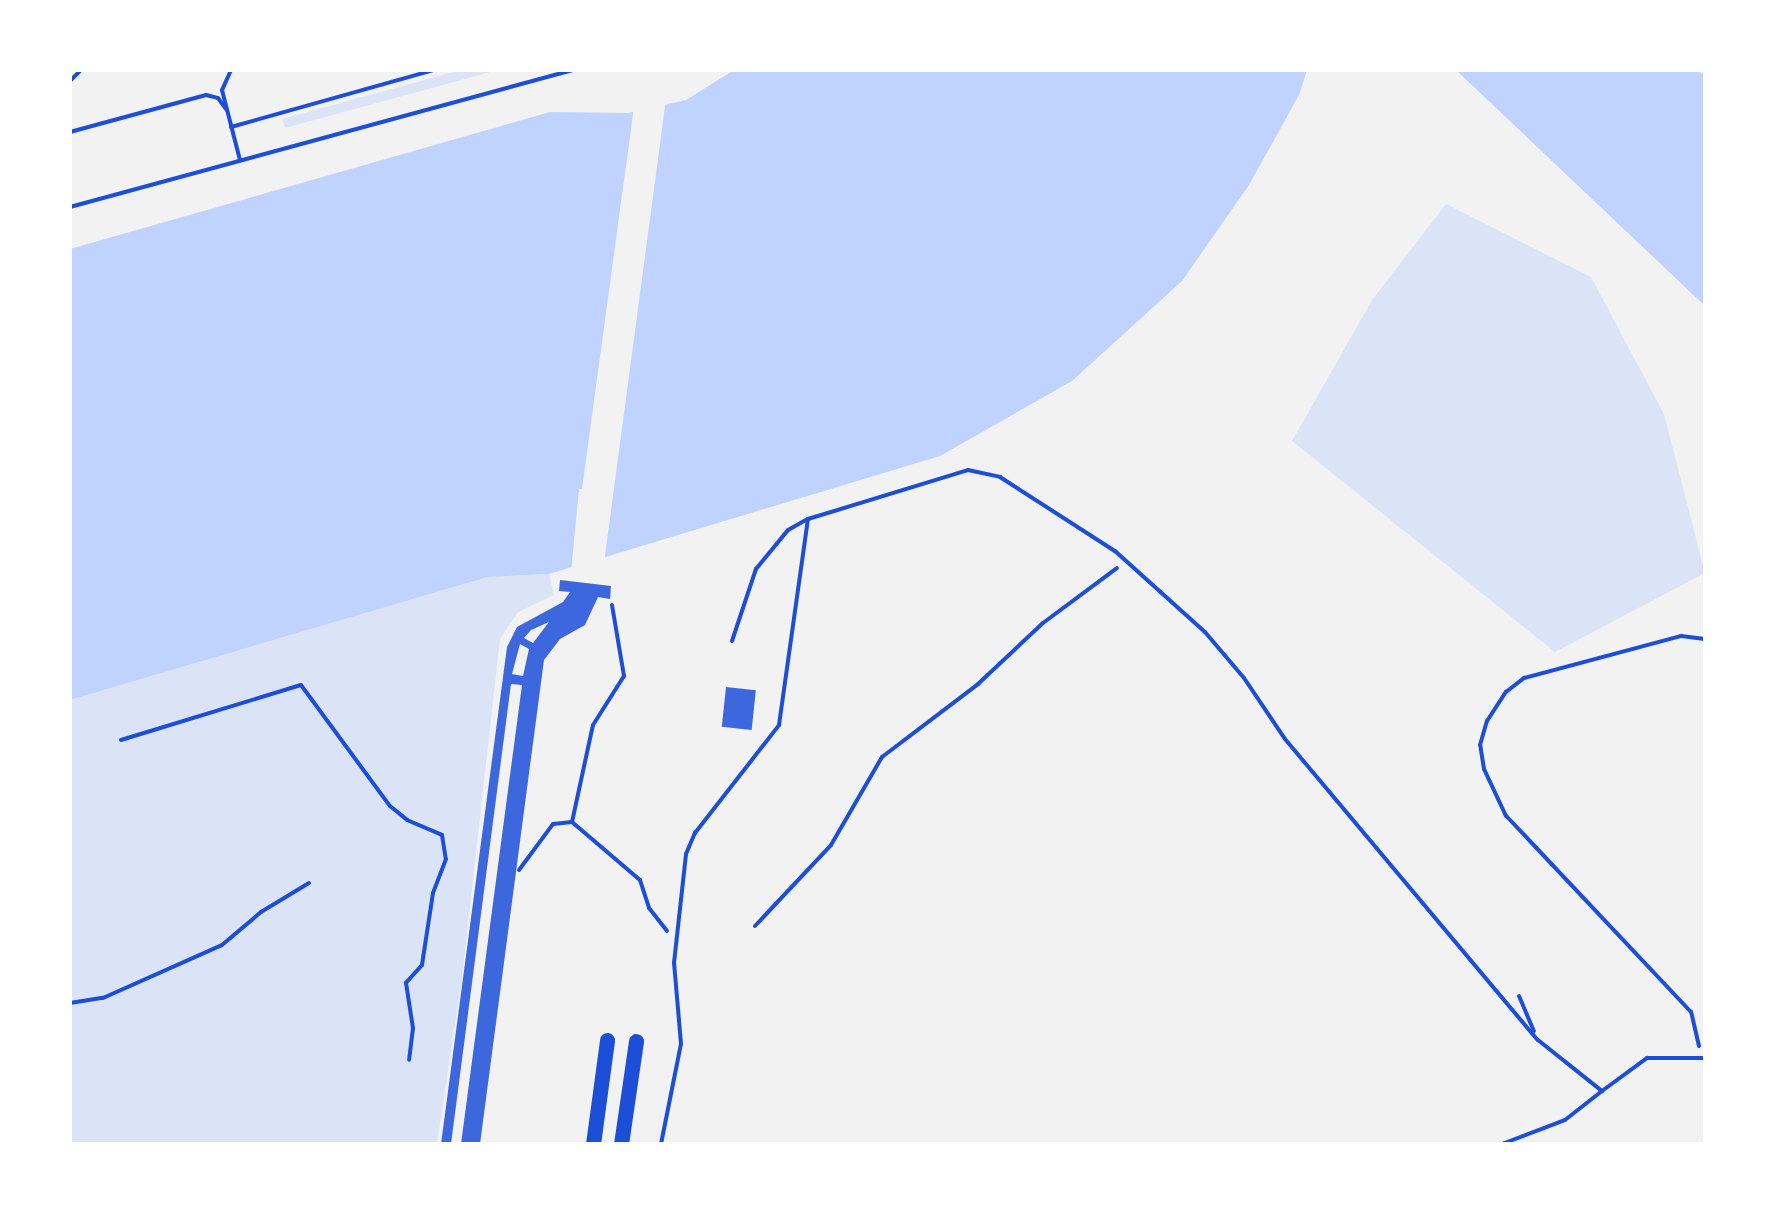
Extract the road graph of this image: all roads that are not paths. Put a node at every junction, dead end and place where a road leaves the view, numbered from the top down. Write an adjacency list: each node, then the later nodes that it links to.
1 (82, 70): 6 (lane)
2 (220, 70): 7 (lane)
3 (231, 70): 7 (lane)
4 (434, 70): 9 (lane)
5 (574, 70): 11 (lane)
6 (70, 81)
7 (223, 82): 8 (lane)
8 (226, 109): 9 (lane); 10 (lane)
9 (230, 127): 11 (lane)
10 (70, 132)
11 (240, 160): 12 (lane)
12 (70, 207)
13 (808, 518): 14 (lane); 17 (lane); 23 (lane)
14 (732, 642)
15 (1519, 996): 17 (lane)
16 (607, 1040): 21 (highway)
17 (1538, 1040): 20 (lane)
18 (636, 1041): 22 (highway)
19 (1703, 1057): 20 (lane)
20 (1602, 1091): 24 (lane)
21 (593, 1144)
22 (621, 1144)
23 (661, 1144)
24 (1502, 1144)

